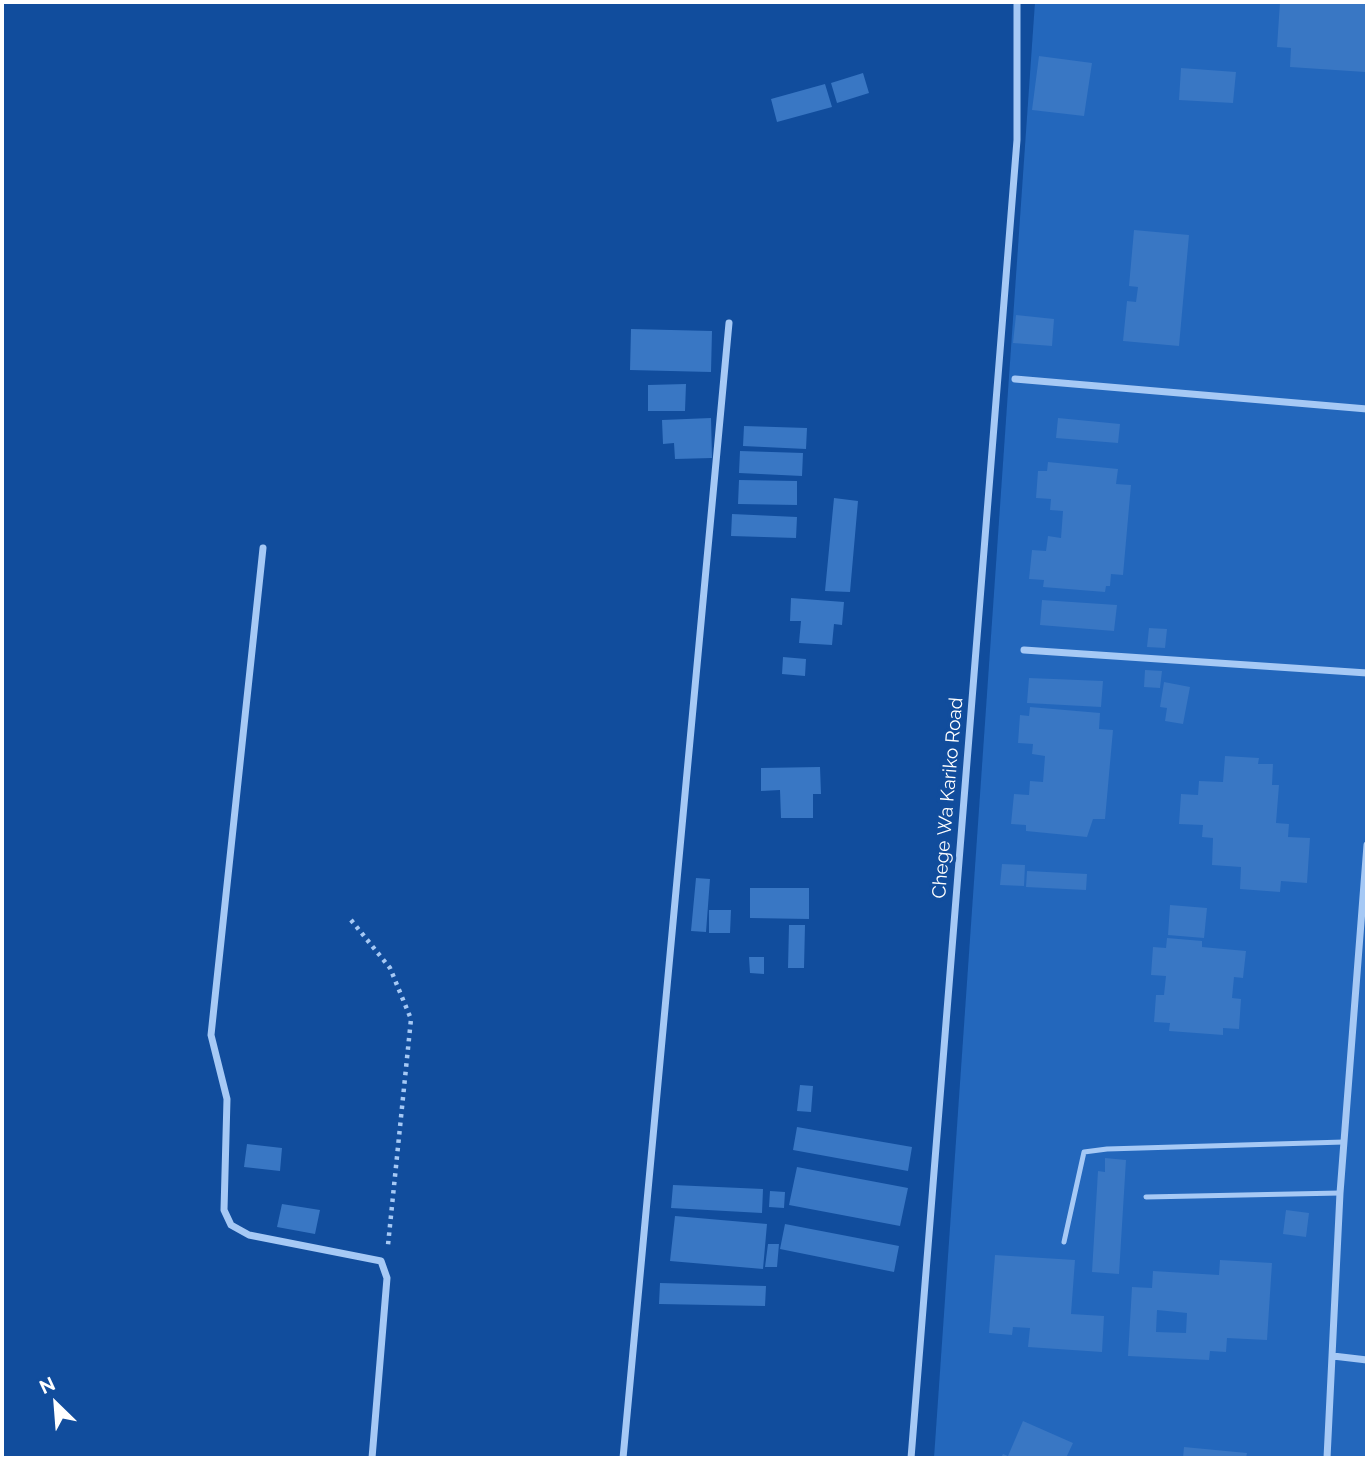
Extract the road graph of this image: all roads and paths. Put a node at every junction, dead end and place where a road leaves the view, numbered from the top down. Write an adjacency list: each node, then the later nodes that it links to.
1 (1017, 2): 20 (street, Chege Wa Kariko Road)
2 (729, 323): 19 (street)
3 (1015, 379): 4 (street)
4 (1367, 408)
5 (263, 548): 15 (street)
6 (1024, 650): 7 (street)
7 (1367, 673)
8 (1367, 845): 9 (street)
9 (1365, 889): 11 (street)
10 (351, 920): 15 (path)
11 (1344, 1142): 12 (street); 14 (lane)
12 (1340, 1193): 13 (lane); 16 (street)
13 (1146, 1197)
14 (1064, 1242)
15 (387, 1278): 18 (street)
16 (1333, 1356): 17 (street); 21 (street)
17 (1367, 1360)
18 (372, 1458)
19 (623, 1458)
20 (911, 1458)
21 (1327, 1458)

